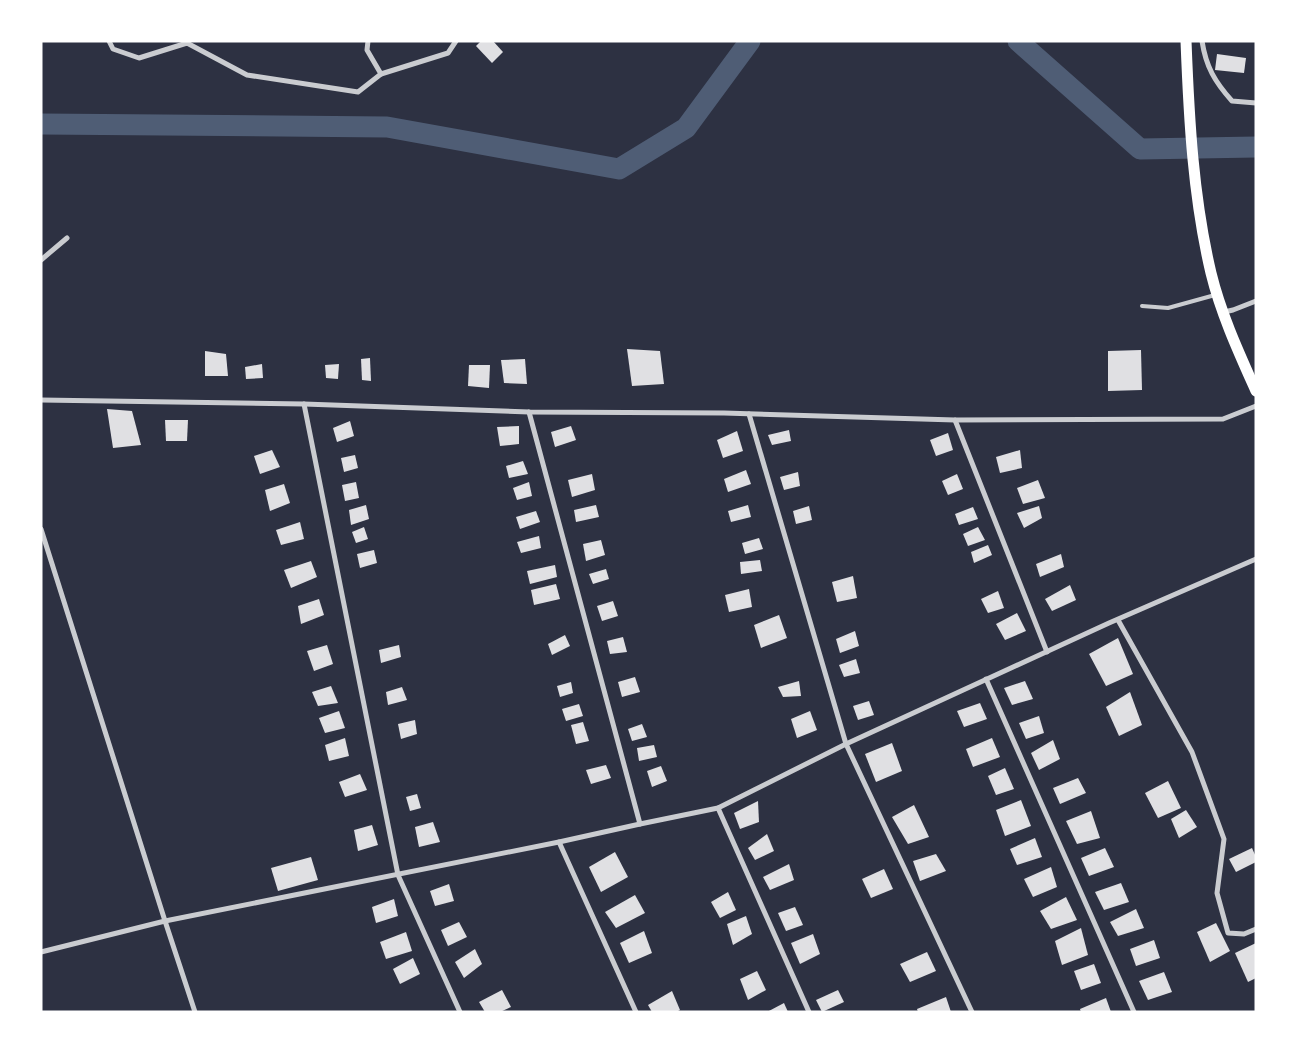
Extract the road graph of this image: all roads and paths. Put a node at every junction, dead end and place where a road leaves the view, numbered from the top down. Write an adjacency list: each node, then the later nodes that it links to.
1 (108, 41): 6 (street)
2 (368, 41): 7 (street)
3 (456, 41): 7 (street)
4 (1186, 41): 11 (main road)
5 (1202, 41): 8 (street)
6 (187, 42): 7 (street)
7 (381, 74)
8 (1256, 103)
9 (67, 238): 10 (street)
10 (41, 260)
11 (1217, 295): 13 (lane); 14 (main road)
12 (1256, 301): 14 (street)
13 (1142, 306)
14 (1223, 312): 15 (main road)
15 (1256, 391)
16 (41, 400): 17 (street)
17 (304, 404): 19 (street); 31 (street)
18 (1256, 406): 21 (street)
19 (529, 412): 20 (street); 29 (street)
20 (749, 414): 21 (street); 27 (street)
21 (955, 420): 25 (street)
22 (41, 529): 32 (street)
23 (1256, 559): 24 (street)
24 (1118, 620): 25 (street); 33 (street)
25 (1047, 652): 26 (street)
26 (986, 680): 27 (street); 40 (street)
27 (846, 744): 28 (street); 39 (street)
28 (718, 808): 29 (street); 38 (street)
29 (640, 824): 30 (street)
30 (559, 842): 31 (street); 37 (street)
31 (398, 875): 32 (street); 36 (street)
32 (164, 921): 34 (street); 35 (street)
33 (1256, 929)
34 (41, 952)
35 (195, 1012)
36 (460, 1012)
37 (636, 1012)
38 (809, 1012)
39 (972, 1012)
40 (1134, 1012)

